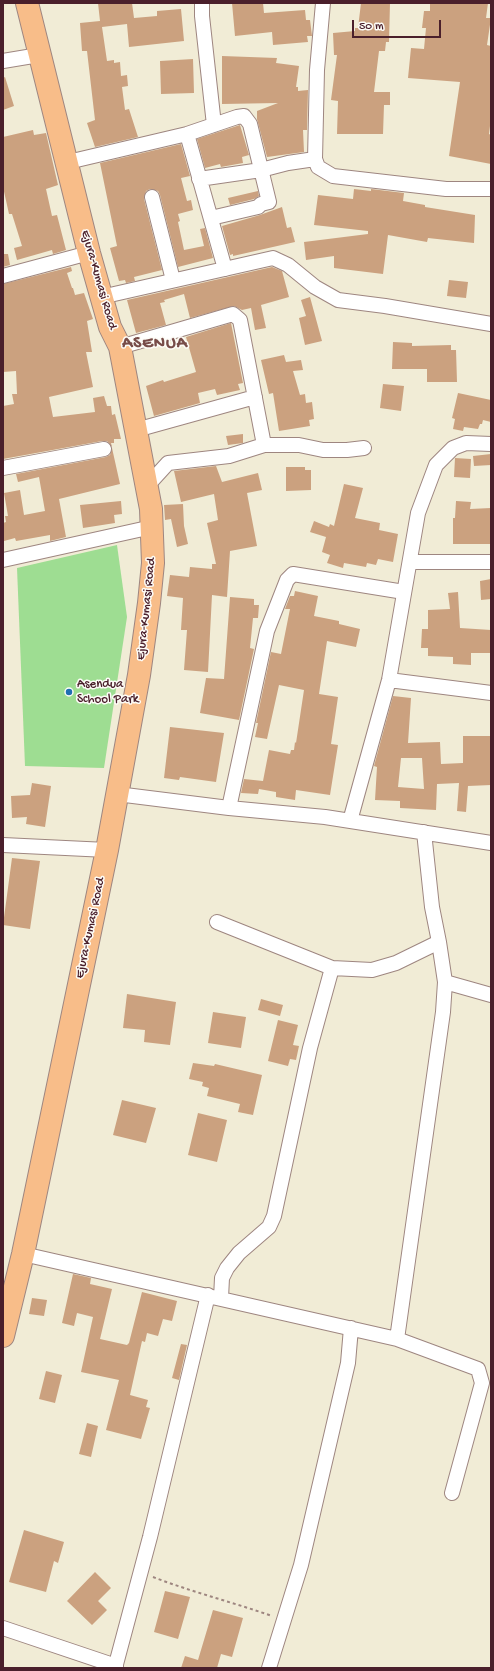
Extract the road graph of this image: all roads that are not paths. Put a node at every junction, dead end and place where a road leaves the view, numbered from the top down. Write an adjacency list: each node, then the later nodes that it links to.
1 (27, 3): 4 (main road, Ejura-Kumasi Road)
2 (202, 3): 6 (street)
3 (323, 3): 8 (street)
4 (39, 55): 5 (street); 9 (main road, Ejura-Kumasi Road)
5 (3, 62)
6 (214, 125): 7 (street); 10 (street)
7 (187, 134): 9 (street); 11 (street)
8 (315, 159): 10 (street); 12 (street)
9 (68, 162): 15 (main road, Ejura-Kumasi Road)
10 (261, 170): 11 (street); 14 (street)
11 (199, 179): 14 (street)
12 (491, 189)
13 (152, 197): 18 (street)
14 (211, 218): 16 (street)
15 (89, 253): 17 (street); 19 (main road, Ejura-Kumasi Road)
16 (225, 269): 18 (street); 20 (street)
17 (3, 276)
18 (172, 280): 19 (street)
19 (102, 297): 21 (main road, Ejura-Kumasi Road)
20 (491, 324)
21 (120, 347): 22 (street); 23 (main road, Ejura-Kumasi Road)
22 (255, 397): 23 (street); 25 (street)
23 (136, 430): 29 (main road, Ejura-Kumasi Road)
24 (491, 444): 32 (street)
25 (264, 445): 26 (street); 29 (street)
26 (364, 448)
27 (104, 449): 28 (street)
28 (3, 468)
29 (147, 486): 30 (main road, Ejura-Kumasi Road)
30 (152, 528): 31 (street); 37 (main road, Ejura-Kumasi Road)
31 (3, 557)
32 (410, 562): 33 (street); 34 (street)
33 (491, 562)
34 (404, 592): 35 (street); 38 (street)
35 (389, 680): 36 (street); 39 (street)
36 (491, 693)
37 (117, 794): 38 (street); 43 (main road, Ejura-Kumasi Road)
38 (229, 808): 39 (street)
39 (350, 821): 40 (street)
40 (424, 832): 41 (street); 45 (street)
41 (491, 843)
42 (3, 845): 43 (street)
43 (107, 850): 49 (main road, Ejura-Kumasi Road)
44 (217, 922): 46 (street)
45 (440, 942): 46 (street); 47 (street)
46 (332, 968): 51 (street)
47 (445, 982): 48 (street); 54 (street)
48 (491, 995)
49 (23, 1254): 50 (main road, Ejura-Kumasi Road); 51 (street)
50 (8, 1289): 53 (main road, Ejura-Kumasi Road)
51 (215, 1297): 52 (street); 57 (street)
52 (351, 1328): 54 (street); 58 (street)
53 (3, 1336)
54 (397, 1339): 55 (street)
55 (452, 1493)
56 (3, 1628): 57 (street)
57 (116, 1667)
58 (269, 1668)

